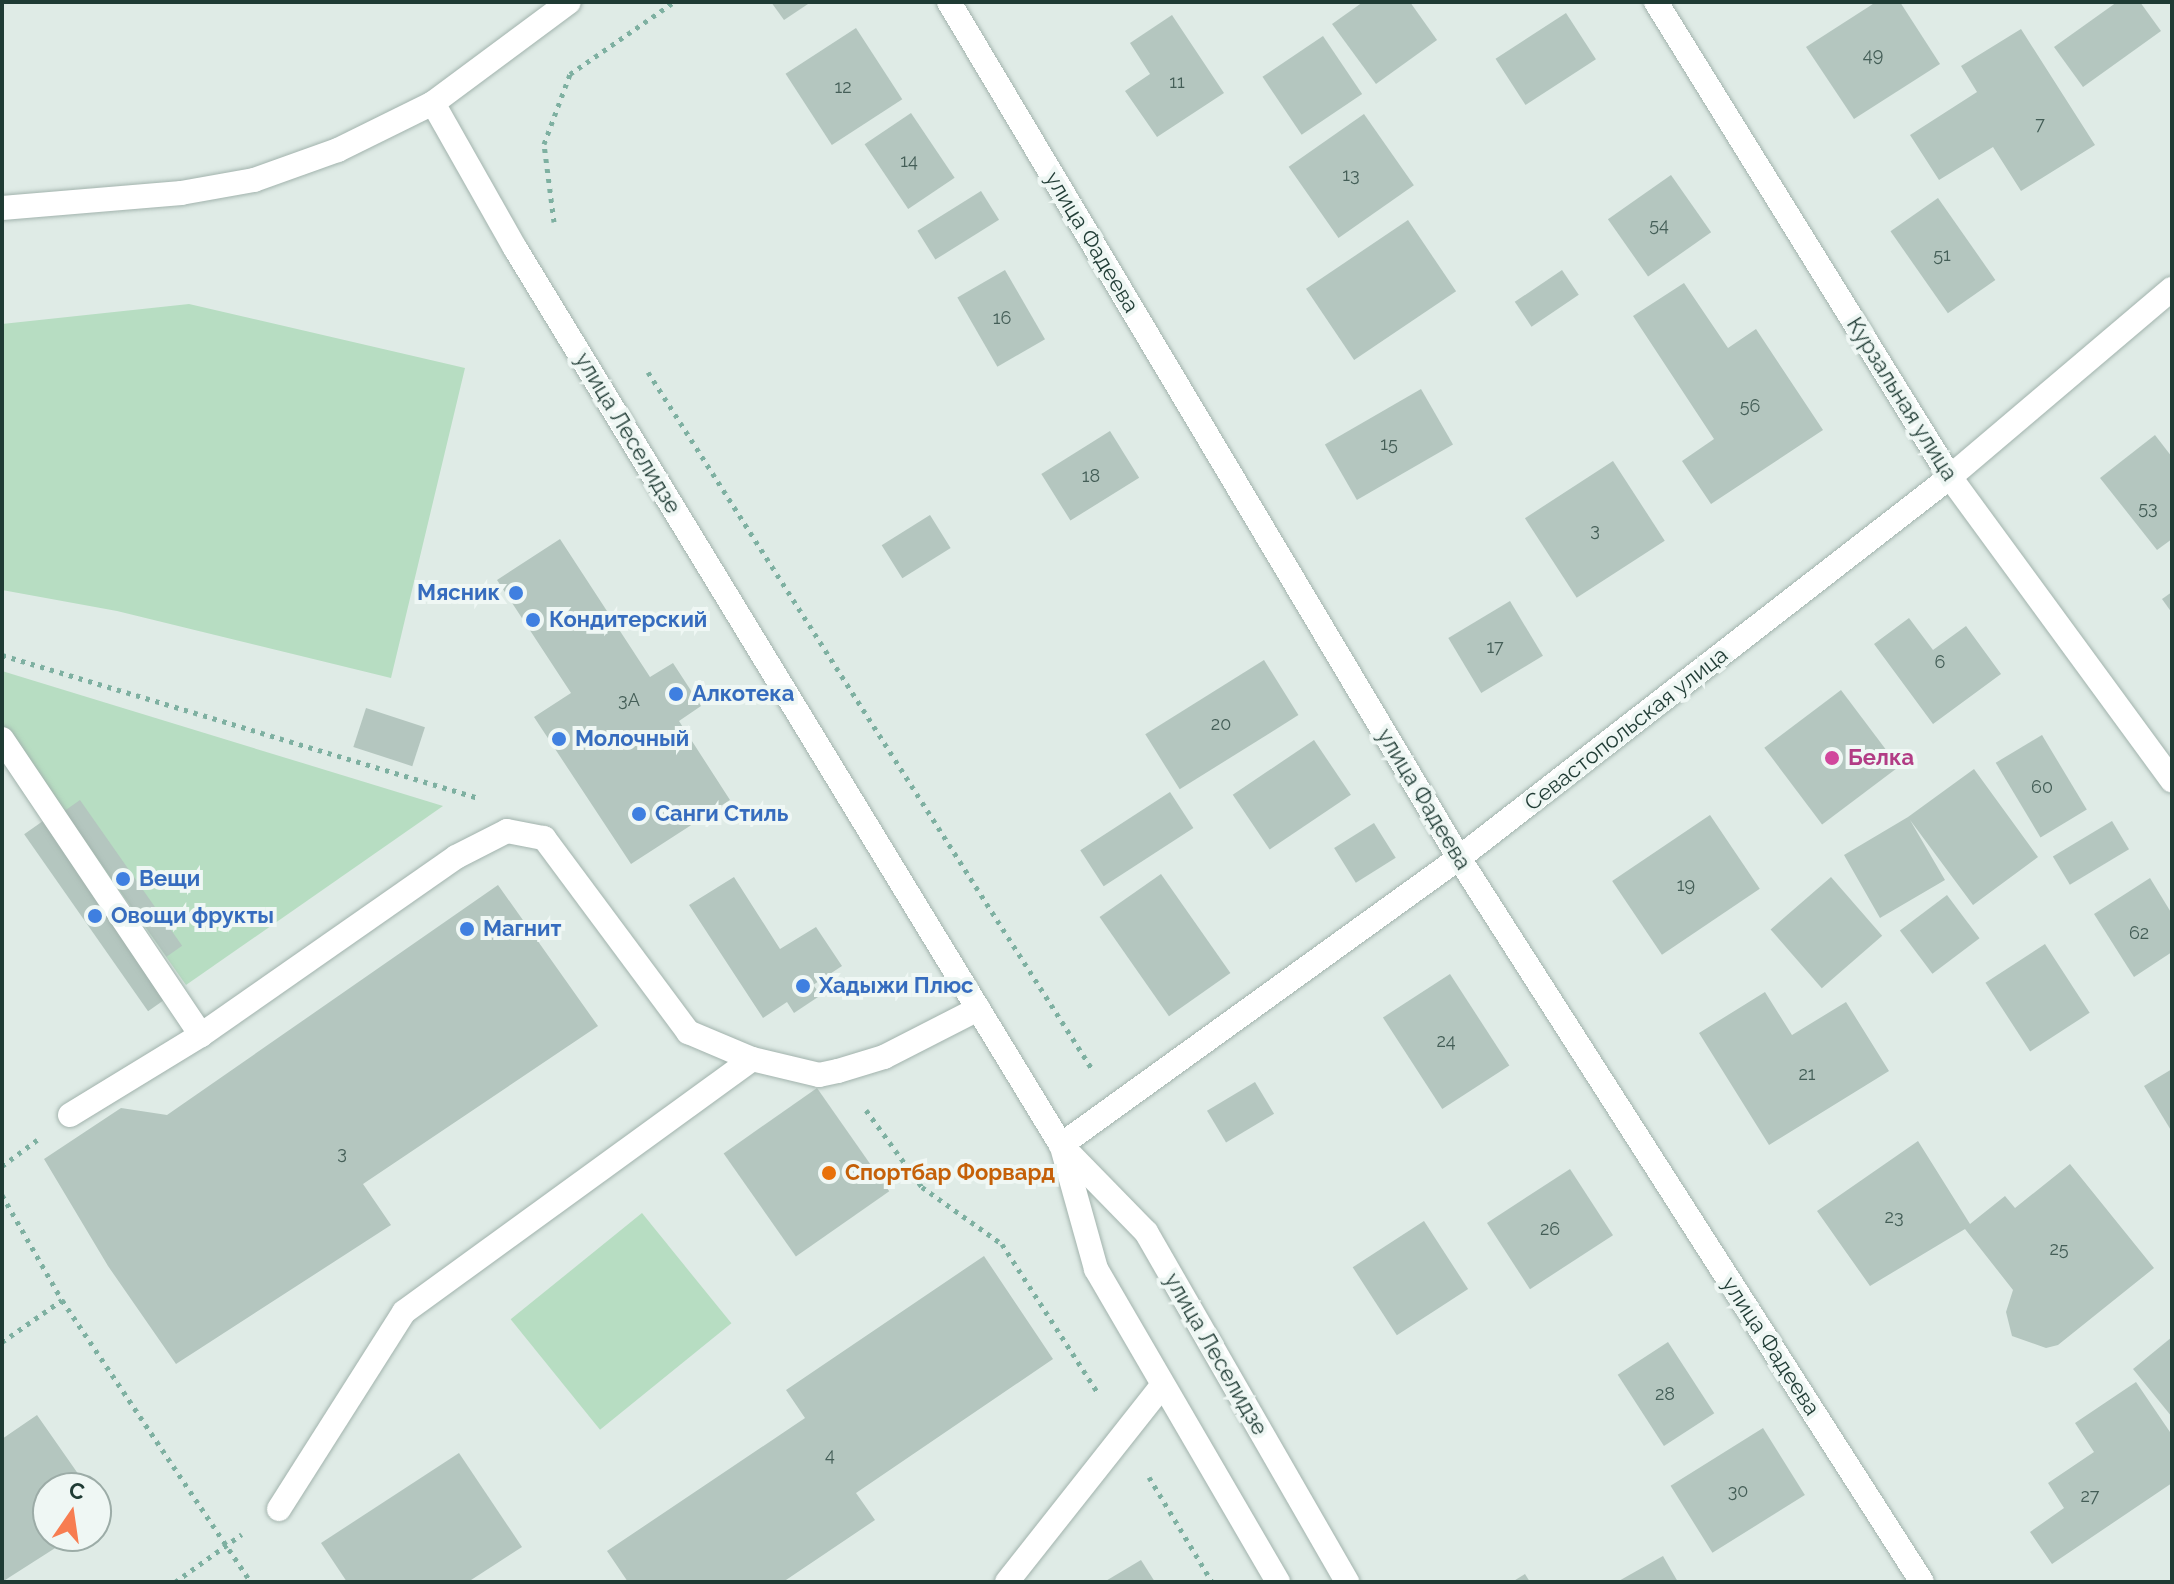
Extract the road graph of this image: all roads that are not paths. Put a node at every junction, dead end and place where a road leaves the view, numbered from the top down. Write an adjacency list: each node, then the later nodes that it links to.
1 (569, 2): 4 (street)
2 (949, 2): 10 (street, улица Фадеева)
3 (1656, 2): 7 (street, Курзальная улица)
4 (433, 103): 5 (street); 11 (street, улица Леселидзе)
5 (2, 208)
6 (2172, 289): 7 (street, Севастопольская улица)
7 (1950, 477): 9 (street, Курзальная улица); 10 (street, Севастопольская улица)
8 (2, 739): 12 (street)
9 (2172, 780)
10 (1459, 858): 15 (street, Севастопольская улица); 21 (street, улица Фадеева)
11 (978, 1009): 13 (street); 15 (street, улица Леселидзе)
12 (201, 1035): 13 (street); 14 (street)
13 (752, 1059): 17 (street)
14 (70, 1115)
15 (1061, 1145): 16 (street, улица Леселидзе); 20 (street, улица Леселидзе)
16 (1161, 1387): 18 (street); 19 (street, улица Леселидзе)
17 (279, 1509)
18 (1007, 1582)
19 (1278, 1582)
20 (1347, 1582)
21 (1922, 1582)

